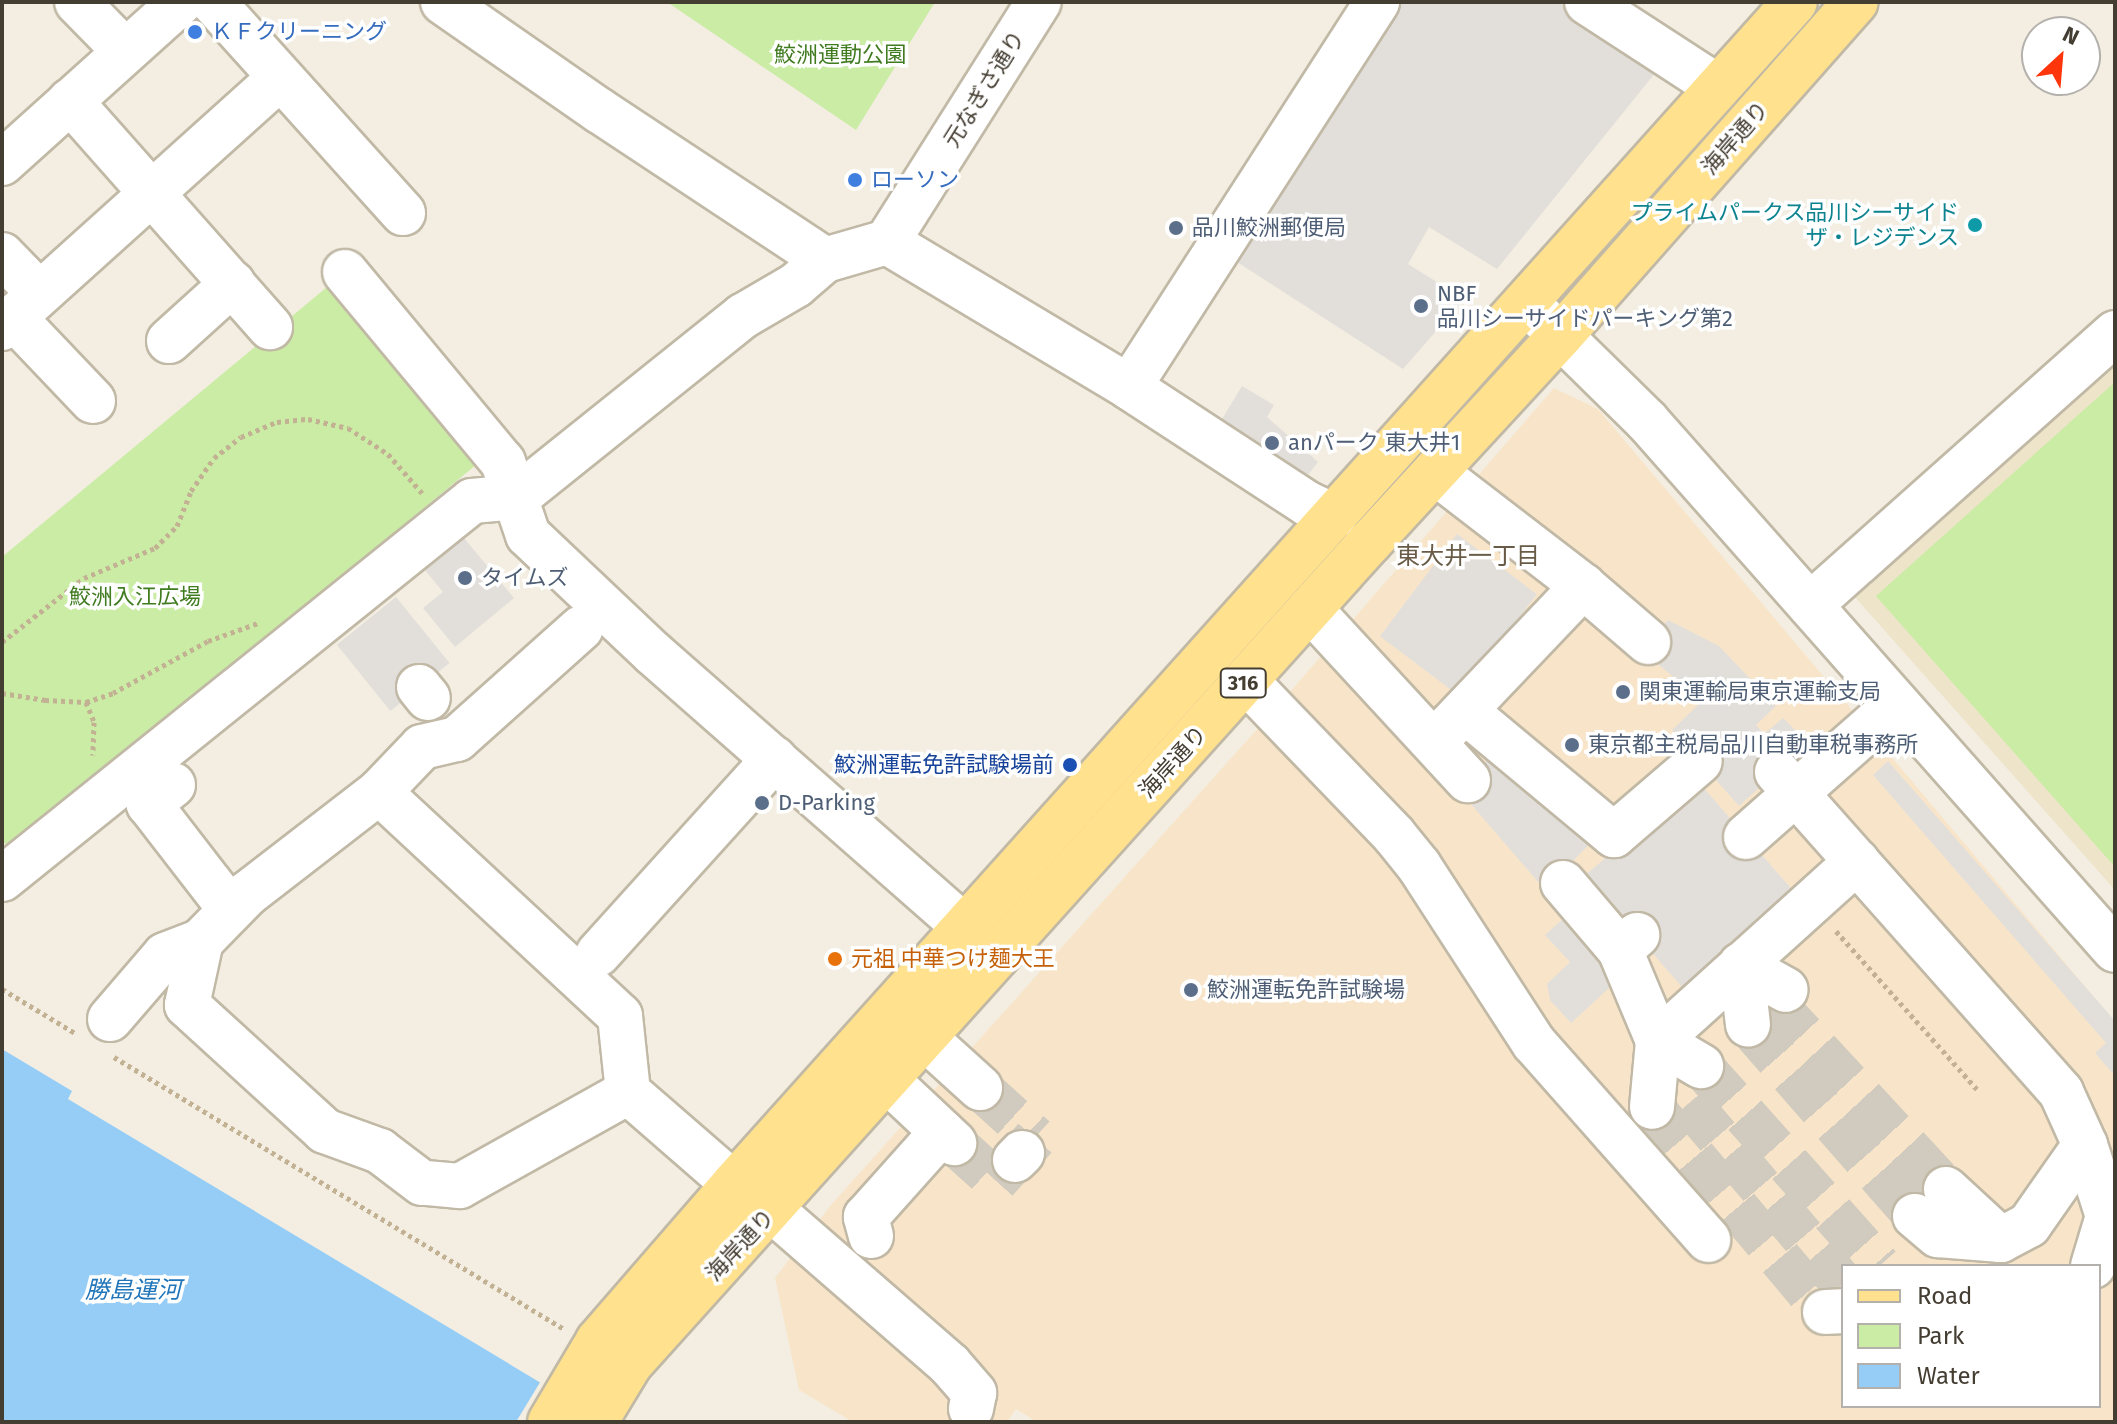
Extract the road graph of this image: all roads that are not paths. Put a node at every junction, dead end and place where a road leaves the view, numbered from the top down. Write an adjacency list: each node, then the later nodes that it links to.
1 (77, 2): 10 (street)
2 (181, 2): 10 (street)
3 (213, 2): 11 (street)
4 (443, 2): 19 (street)
5 (1039, 2): 17 (street, 元なぎさ通り)
6 (1377, 2): 28 (street)
7 (1587, 2): 12 (street)
8 (1795, 2): 12 (main road, 海岸通り / 316)
9 (1856, 2): 26 (main road, 海岸通り / 316)
10 (124, 50): 13 (street)
11 (280, 78): 15 (street); 16 (street)
12 (1718, 87): 22 (main road, 海岸通り / 316)
13 (70, 101): 14 (street); 15 (street)
14 (2, 163)
15 (152, 193): 21 (street); 23 (street)
16 (403, 213)
17 (887, 242): 19 (street); 28 (street)
18 (2, 255): 23 (street)
19 (825, 260): 31 (street)
20 (345, 272): 31 (street)
21 (233, 283): 24 (street); 27 (street)
22 (1528, 304): 26 (street); 32 (main road, 海岸通り / 316)
23 (18, 312): 29 (street)
24 (270, 327)
25 (2115, 333): 34 (street)
26 (1562, 334): 30 (main road, 海岸通り / 316); 34 (street)
27 (169, 341)
28 (1129, 387): 32 (street)
29 (93, 401)
30 (1435, 472): 33 (street); 35 (main road, 海岸通り / 316)
31 (517, 497): 42 (street); 51 (street)
32 (1334, 516): 53 (main road, 海岸通り / 316)
33 (1583, 586): 37 (street); 40 (street)
34 (1810, 605): 39 (street)
35 (1310, 609): 38 (main road, 海岸通り / 316); 41 (street)
36 (581, 628): 47 (street)
37 (1648, 642)
38 (1246, 681): 60 (main road, 海岸通り / 316); 70 (street)
39 (1897, 704): 45 (street); 55 (street)
40 (1465, 711): 41 (street); 48 (street)
41 (1433, 742): 44 (street)
42 (774, 759): 53 (street); 56 (street)
43 (1700, 761): 48 (street)
44 (1468, 780)
45 (1786, 782): 49 (street); 50 (street)
46 (173, 785): 52 (street)
47 (379, 792): 52 (street); 64 (street)
48 (1614, 835): 61 (street)
49 (1746, 837)
50 (1857, 861): 57 (street); 65 (street)
51 (8, 865)
52 (231, 910): 54 (street)
53 (966, 928): 66 (main road, 海岸通り / 316)
54 (201, 941): 59 (street); 64 (street)
55 (2115, 950)
56 (598, 954)
57 (1741, 965): 58 (street); 61 (street)
58 (1769, 1006)
59 (103, 1038)
60 (926, 1039): 62 (main road, 海岸通り / 316); 63 (street)
61 (1658, 1041): 61 (street)
62 (888, 1081): 68 (main road, 海岸通り / 316); 69 (street)
63 (980, 1088)
64 (628, 1092): 66 (street)
65 (2085, 1145): 67 (street); 71 (street)
66 (734, 1184): 72 (main road, 海岸通り / 316)
67 (1940, 1194)
68 (772, 1210): 72 (main road, 海岸通り / 316); 73 (street)
69 (871, 1236)
70 (1708, 1240)
71 (2094, 1264)
72 (600, 1347): 74 (main road, 海岸通り / 316); 75 (main road, 海岸通り / 316)
73 (971, 1409)
74 (550, 1422)
75 (595, 1422)

